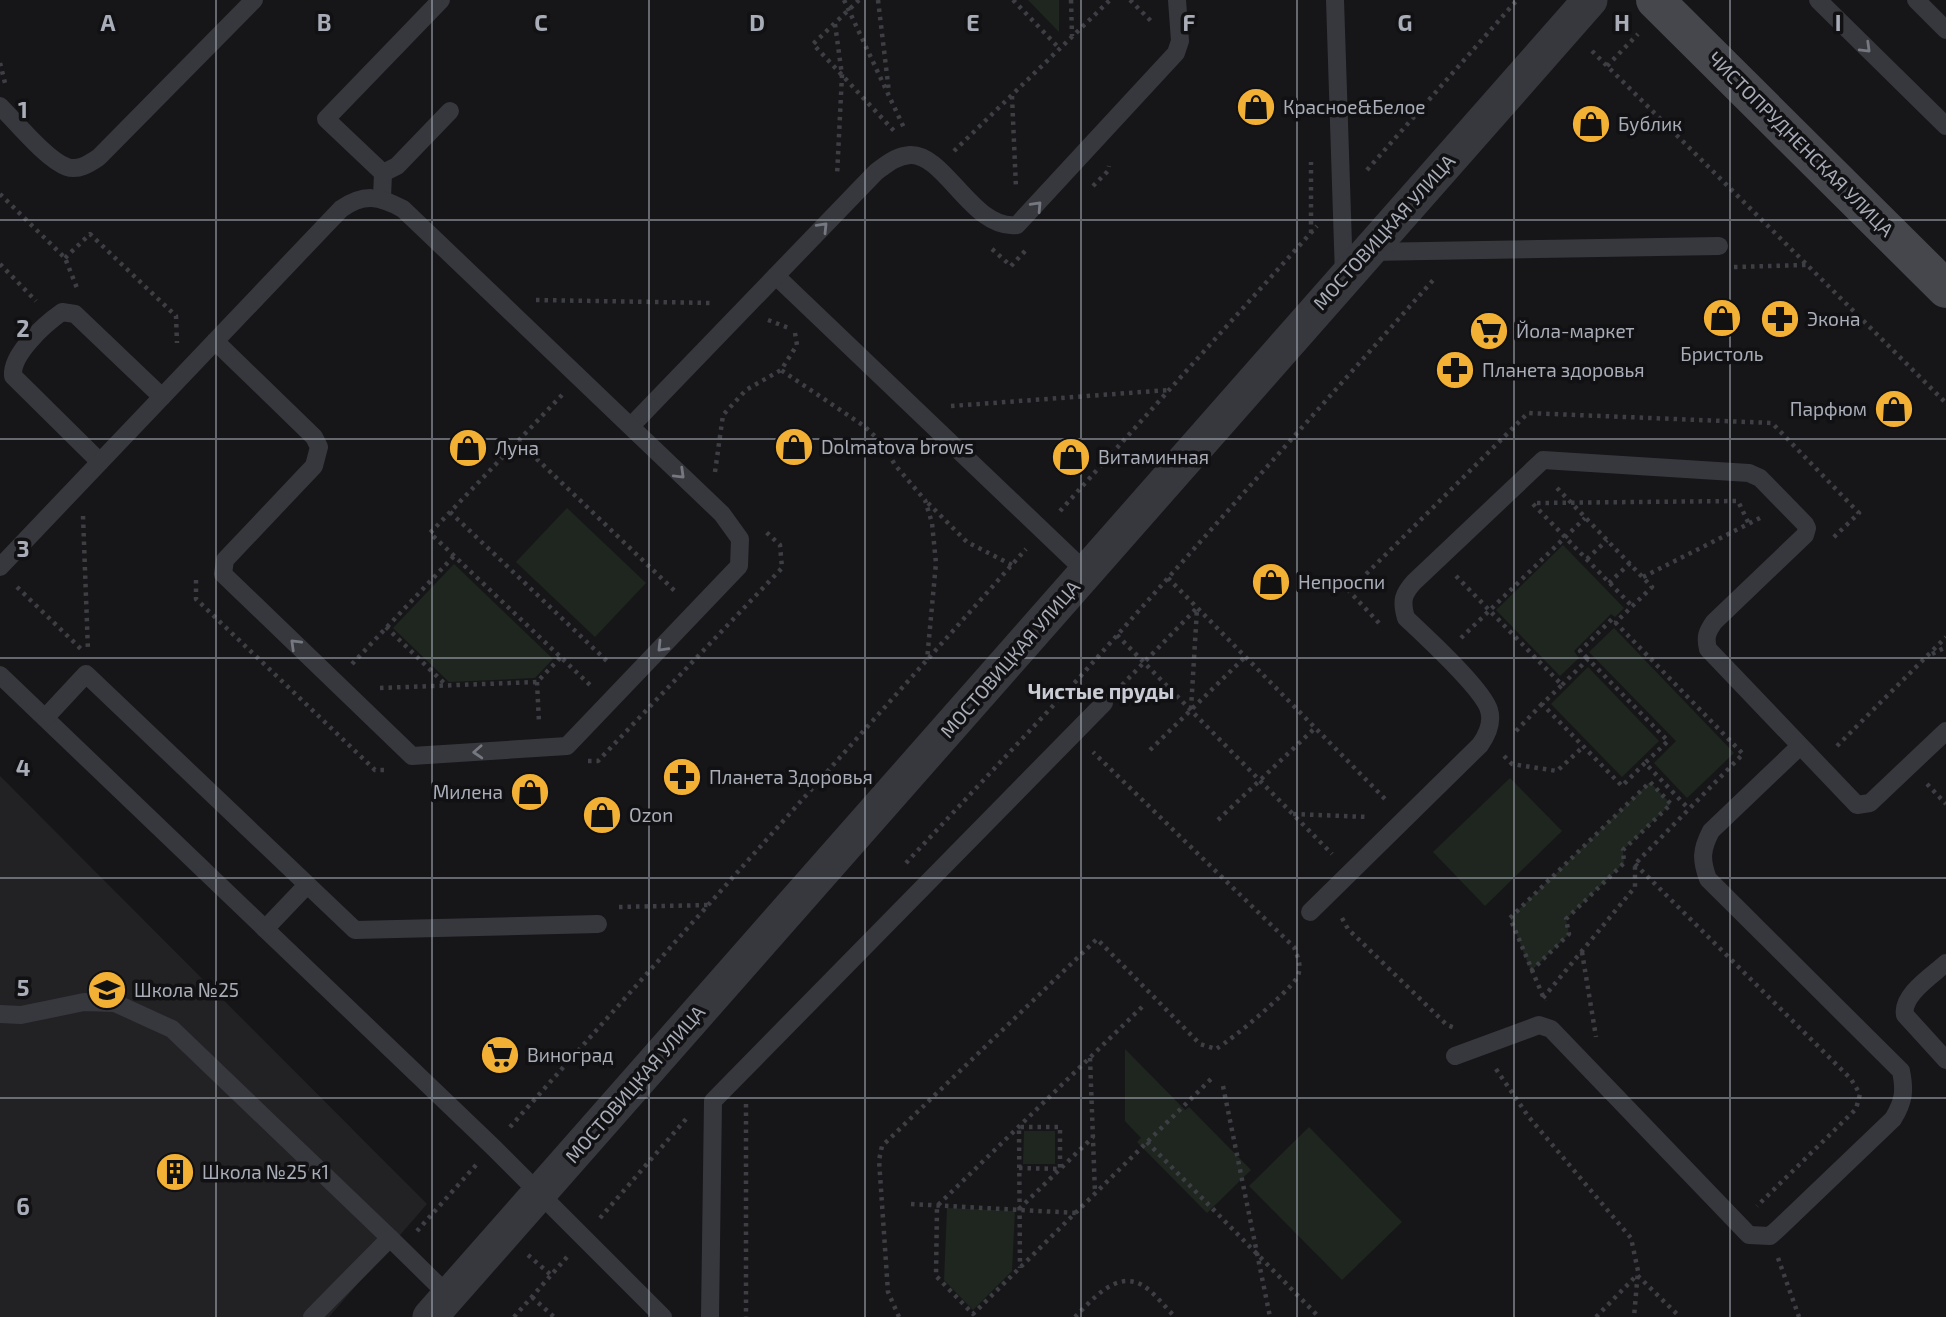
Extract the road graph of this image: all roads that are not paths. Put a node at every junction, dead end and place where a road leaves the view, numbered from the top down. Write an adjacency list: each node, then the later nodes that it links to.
1 (254, 0): 10 (lane)
2 (441, 0): 13 (lane)
3 (1177, 0): 17 (lane, one-way to 3)
4 (1335, 0): 16 (lane)
5 (1590, 0): 16 (street, МОСТОВИЦКАЯ УЛИЦА)
6 (1655, 0): 18 (main road, ЧИСТОПРУДНЕНСКАЯ УЛИЦА)
7 (1818, 0): 12 (lane, one-way to 12)
8 (1916, 0): 9 (lane)
9 (1946, 30)
10 (0, 106)
11 (450, 111): 13 (lane)
12 (1946, 125)
13 (383, 173): 14 (lane)
14 (382, 198): 19 (lane); 21 (lane)
15 (1719, 246): 16 (lane)
16 (1354, 265): 24 (street, МОСТОВИЦКАЯ УЛИЦА)
17 (776, 276): 21 (lane); 24 (lane)
18 (1946, 289)
19 (215, 341): 20 (lane); 21 (lane, one-way to 19)
20 (162, 397): 22 (lane); 22 (lane)
21 (631, 426)
22 (100, 462): 23 (lane)
23 (0, 567)
24 (1086, 572): 38 (street, МОСТОВИЦКАЯ УЛИЦА)
25 (0, 675): 27 (lane)
26 (1104, 703): 43 (lane)
27 (44, 718): 30 (lane); 33 (lane)
28 (1946, 731): 29 (lane)
29 (1800, 746): 31 (lane); 36 (lane)
30 (307, 885): 32 (lane); 33 (lane)
31 (1310, 912)
32 (598, 924)
33 (265, 929): 38 (lane)
34 (1946, 962): 37 (lane)
35 (0, 1014): 39 (lane)
36 (1455, 1056)
37 (1946, 1060)
38 (539, 1194): 40 (street, МОСТОВИЦКАЯ УЛИЦА); 42 (lane)
39 (395, 1244): 40 (lane); 41 (lane)
40 (439, 1307)
41 (312, 1317)
42 (663, 1317)
43 (710, 1317)

